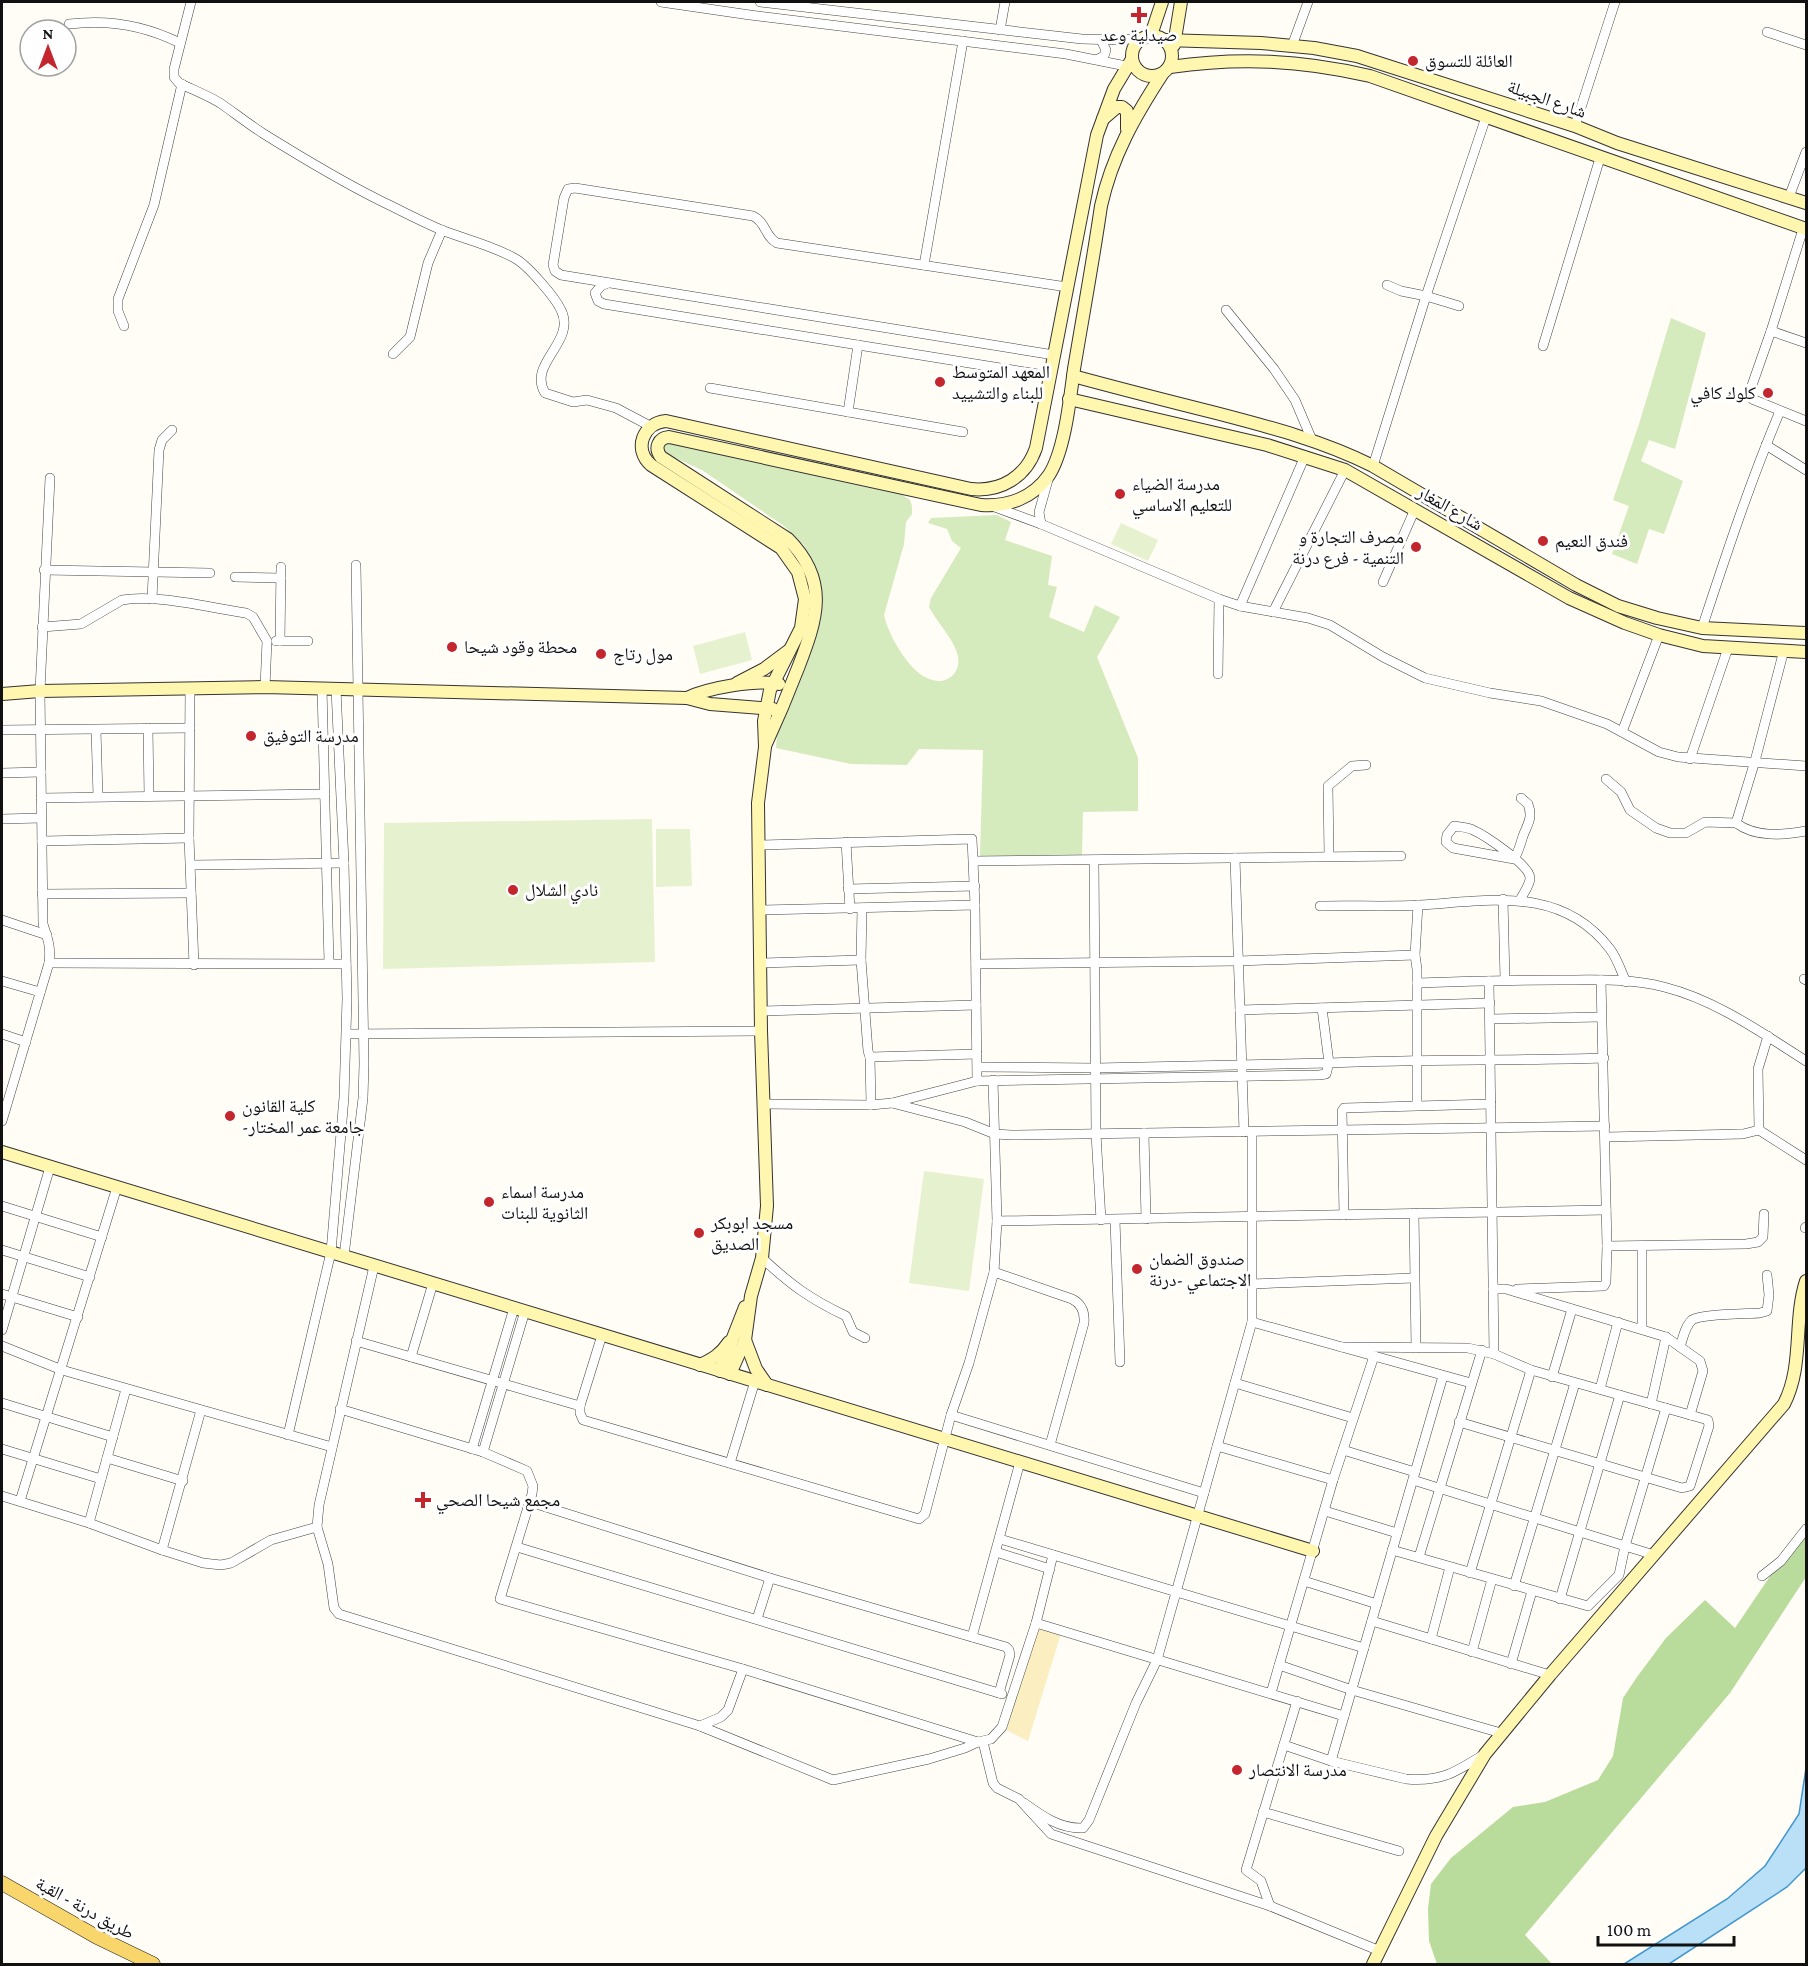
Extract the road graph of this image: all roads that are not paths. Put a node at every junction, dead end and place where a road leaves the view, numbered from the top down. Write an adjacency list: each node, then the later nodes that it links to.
1 (191, 2): 16 (street)
2 (661, 2): 15 (street)
3 (760, 2): 10 (street)
4 (1005, 2): 10 (street)
5 (1308, 2): 19 (street)
6 (1615, 2): 27 (street)
7 (1162, 3): 8 (main road); 12 (main road)
8 (1181, 4): 17 (main road)
9 (78, 24): 16 (street)
10 (1000, 30): 13 (street)
11 (1767, 32): 18 (street)
12 (1147, 37): 13 (street); 17 (main road); 22 (main road)
13 (1101, 40): 20 (street)
14 (1202, 40): 17 (main road, شارع الجبيلة); 19 (main road, شارع الجبيلة); 21 (main road)
15 (963, 41): 20 (street); 35 (street)
16 (180, 42): 24 (street)
17 (1171, 44): 23 (main road)
18 (1806, 45)
19 (1292, 46): 27 (main road, شارع الجبيلة)
20 (1098, 59): 22 (street)
21 (1203, 62): 23 (main road); 25 (main road)
22 (1132, 64): 23 (main road); 26 (main road)
23 (1166, 70): 28 (main road)
24 (182, 84): 34 (street); 44 (street)
25 (1486, 117): 30 (main road); 41 (street)
26 (1101, 120): 28 (main road); 39 (main road)
27 (1575, 126): 31 (main road, شارع الجبيلة)
28 (1127, 130): 52 (main road)
29 (1806, 152): 31 (street)
30 (1600, 158): 33 (main road); 48 (street)
31 (1790, 197): 32 (main road, شارع الجبيلة)
32 (1806, 203)
33 (1805, 229): 45 (street)
34 (442, 230): 49 (street); 58 (street)
35 (924, 265): 36 (street); 39 (street)
36 (587, 279): 37 (street); 40 (street)
37 (610, 283): 40 (street); 50 (street)
38 (1387, 285): 41 (street)
39 (1067, 286): 50 (main road)
40 (595, 293): 47 (street)
41 (1426, 296): 42 (street); 66 (street)
42 (1460, 306)
43 (1226, 310): 62 (street)
44 (124, 326)
45 (1771, 331): 46 (street); 55 (street)
46 (1806, 343)
47 (858, 345): 51 (street); 56 (street)
48 (1543, 346)
49 (393, 354)
50 (1054, 355): 51 (main road)
51 (1050, 376): 58 (main road)
52 (1073, 376): 54 (main road); 59 (main road, شارع المغار)
53 (710, 388): 56 (street)
54 (1069, 399): 63 (main road, شارع المغار); 69 (main road)
55 (1780, 411): 57 (street); 64 (street)
56 (848, 412): 61 (street)
57 (1806, 421)
58 (650, 426): 95 (main road)
59 (1271, 428): 62 (main road, شارع المغار); 63 (main road)
60 (172, 430): 77 (street)
61 (963, 432)
62 (1312, 440): 66 (main road, شارع المغار)
63 (1267, 445): 65 (main road, شارع المغار)
64 (1766, 445): 68 (street); 89 (street)
65 (1305, 456): 67 (main road, شارع المغار); 86 (street)
66 (1373, 466): 82 (main road, شارع المغار)
67 (1345, 470): 72 (main road, شارع المغار); 87 (street)
68 (1806, 470)
69 (1050, 473): 71 (main road); 73 (street)
70 (50, 478): 76 (street)
71 (990, 506): 73 (street); 106 (main road)
72 (1415, 509): 81 (street); 83 (main road, شارع المغار)
73 (1041, 524): 85 (street)
74 (356, 565): 107 (street)
75 (281, 567): 80 (street)
76 (44, 570): 77 (street); 88 (street)
77 (152, 571): 78 (street); 84 (street)
78 (210, 573)
79 (235, 577): 80 (street)
80 (281, 578): 93 (street)
81 (1383, 582)
82 (1576, 585): 83 (main road); 89 (main road, شارع المغار)
83 (1569, 598): 91 (main road, شارع المغار)
84 (152, 599): 88 (street); 92 (street)
85 (1219, 599): 86 (street); 99 (street)
86 (1240, 606): 87 (street)
87 (1273, 612): 119 (street)
88 (42, 627): 108 (street)
89 (1702, 628): 90 (main road, شارع المغار)
90 (1806, 633)
91 (1659, 635): 96 (main road, شارع المغار); 119 (street)
92 (267, 640): 93 (street); 101 (street)
93 (280, 641): 94 (street)
94 (308, 641)
95 (791, 648): 100 (main road); 102 (main road)
96 (1728, 648): 97 (main road, شارع المغار); 121 (street)
97 (1784, 650): 98 (main road, شارع المغار); 122 (street)
98 (1806, 651)
99 (1218, 674)
100 (774, 683): 102 (main road); 106 (main road); 113 (main road)
101 (265, 687): 103 (main road); 104 (main road)
102 (729, 687): 110 (main road)
103 (190, 688): 108 (main road); 115 (street)
104 (322, 688): 105 (main road); 128 (street)
105 (336, 688): 107 (main road); 149 (street)
106 (790, 688): 111 (main road)
107 (358, 689): 110 (main road); 194 (street)
108 (39, 691): 109 (main road); 117 (street)
109 (2, 694)
110 (687, 698): 112 (main road)
111 (783, 706): 113 (main road); 120 (main road)
112 (741, 707): 113 (main road); 120 (main road)
113 (766, 709): 120 (main road)
114 (148, 728): 115 (street); 118 (street); 130 (street)
115 (190, 728): 131 (street)
116 (2, 730): 117 (street)
117 (40, 730): 118 (street); 125 (street)
118 (96, 730): 129 (street)
119 (1622, 732): 121 (street)
120 (764, 740): 141 (main road)
121 (1690, 759): 122 (street)
122 (1755, 761): 124 (street); 136 (street)
123 (1366, 765): 142 (street)
124 (1806, 766)
125 (41, 772): 126 (street); 132 (street)
126 (2, 773)
127 (1606, 779): 136 (street)
128 (325, 794): 131 (street); 148 (street)
129 (98, 796): 130 (street); 132 (street)
130 (149, 796): 131 (street)
131 (189, 796): 138 (street)
132 (41, 798): 134 (street)
133 (1521, 798): 145 (street)
134 (41, 818): 135 (street); 139 (street)
135 (2, 819)
136 (1736, 823): 137 (street)
137 (1806, 831)
138 (189, 838): 139 (street); 150 (street)
139 (42, 841): 154 (street)
140 (846, 842): 141 (street); 147 (street); 152 (street)
141 (758, 844): 162 (main road)
142 (1329, 856): 143 (street); 144 (street)
143 (1401, 856)
144 (1235, 858): 146 (street); 167 (street)
145 (1514, 859): 145 (street); 156 (street)
146 (1094, 860): 147 (street); 174 (street)
147 (974, 861): 151 (street)
148 (327, 863): 149 (street); 150 (street); 169 (street)
149 (344, 863): 172 (street)
150 (191, 865): 153 (street)
151 (975, 886): 152 (street); 157 (street)
152 (848, 889): 161 (street)
153 (191, 893): 154 (street); 171 (street)
154 (42, 894): 164 (street)
155 (1503, 899): 156 (street); 158 (street); 175 (street)
156 (1520, 900): 179 (street)
157 (975, 905): 160 (street); 173 (street)
158 (1419, 905): 159 (street); 165 (street)
159 (1320, 906)
160 (862, 908): 161 (street); 166 (street)
161 (850, 909): 162 (street)
162 (759, 910): 170 (main road)
163 (2, 920): 164 (street)
164 (47, 935): 168 (street)
165 (1415, 955): 167 (street); 180 (street)
166 (861, 960): 170 (street); 185 (street)
167 (1238, 961): 174 (street); 187 (street)
168 (49, 963): 171 (street); 181 (street)
169 (329, 963): 171 (street); 172 (street)
170 (760, 963): 188 (main road)
171 (194, 964)
172 (346, 964): 193 (street)
173 (976, 964): 174 (street); 184 (street)
174 (1094, 964): 206 (street)
175 (1504, 980): 176 (street); 178 (street)
176 (1602, 980): 179 (street); 189 (street)
177 (2, 981): 181 (street)
178 (1490, 981): 180 (street); 182 (street)
179 (1626, 981): 195 (street)
180 (1417, 983): 183 (street)
181 (40, 992): 196 (street)
182 (1490, 1003): 183 (street); 190 (street)
183 (1416, 1004): 186 (street); 200 (street)
184 (976, 1005): 185 (street); 197 (street)
185 (866, 1008): 188 (street); 198 (street)
186 (1322, 1008): 187 (street); 203 (street)
187 (1240, 1010): 204 (street)
188 (760, 1011): 191 (main road)
189 (1601, 1017): 190 (street); 199 (street)
190 (1490, 1019): 201 (street)
191 (761, 1031): 194 (street); 213 (main road)
192 (2, 1034): 196 (street)
193 (348, 1034): 194 (street); 247 (street)
194 (364, 1034): 249 (street)
195 (1768, 1036): 202 (street); 221 (street)
196 (26, 1042): 211 (street)
197 (977, 1054): 198 (street); 205 (street)
198 (870, 1057): 215 (street)
199 (1604, 1058): 201 (street); 218 (street)
200 (1416, 1060): 201 (street); 203 (street); 216 (street)
201 (1490, 1061): 214 (street)
202 (1806, 1061)
203 (1329, 1063): 204 (street); 207 (street)
204 (1241, 1064): 206 (street); 207 (street)
205 (978, 1067): 206 (street); 210 (street)
206 (1096, 1068): 208 (street)
207 (1241, 1076): 208 (street); 222 (street)
208 (1096, 1079): 209 (street); 225 (street)
209 (993, 1080): 210 (street); 224 (street)
210 (977, 1081): 212 (street)
211 (6, 1092): 217 (street)
212 (892, 1103): 215 (street); 224 (street)
213 (763, 1104): 215 (street); 250 (main road)
214 (1491, 1104): 216 (street); 219 (street)
215 (871, 1105)
216 (1417, 1106): 220 (street)
217 (2, 1121)
218 (1605, 1126): 219 (street); 226 (street)
219 (1491, 1128): 220 (street); 233 (street)
220 (1343, 1130): 222 (street); 236 (street)
221 (1759, 1130): 226 (street); 228 (street)
222 (1248, 1132): 223 (street); 238 (street)
223 (1144, 1133): 225 (street); 239 (street)
224 (995, 1134): 225 (street); 242 (street)
225 (1096, 1134): 240 (street)
226 (1606, 1137): 232 (street)
227 (2, 1152): 229 (main road)
228 (1806, 1160)
229 (50, 1167): 230 (main road); 237 (street)
230 (117, 1187): 243 (street); 247 (main road)
231 (2, 1206): 237 (street)
232 (1606, 1210): 233 (street); 244 (street)
233 (1492, 1212): 234 (street); 259 (street)
234 (1413, 1213): 236 (street); 255 (street)
235 (1764, 1214): 245 (street)
236 (1344, 1215): 238 (street)
237 (35, 1216): 243 (street); 248 (street)
238 (1252, 1217): 239 (street); 258 (street)
239 (1146, 1219): 241 (street)
240 (1101, 1220): 241 (street); 242 (street)
241 (1114, 1220): 282 (street)
242 (997, 1221): 252 (street)
243 (102, 1237): 254 (street)
244 (1607, 1246): 245 (street); 260 (street)
245 (1642, 1246): 267 (street)
246 (2, 1250): 248 (street)
247 (331, 1252): 249 (main road); 310 (street)
248 (23, 1256): 254 (street); 261 (street)
249 (344, 1256): 251 (main road)
250 (762, 1258): 270 (main road); 272 (street)
251 (374, 1266): 257 (main road); 273 (street)
252 (994, 1272): 305 (street); 314 (street)
253 (1767, 1275): 276 (street)
254 (90, 1277): 264 (street)
255 (1414, 1278): 258 (street); 277 (street)
256 (1806, 1281): 354 (main road)
257 (433, 1283): 263 (main road); 281 (street)
258 (1251, 1284): 265 (street)
259 (1492, 1289): 260 (street); 279 (street)
260 (1506, 1289): 262 (street)
261 (6, 1296): 264 (street); 268 (street)
262 (1572, 1309): 266 (street); 288 (street)
263 (520, 1310): 269 (main road); 289 (street); 294 (street)
264 (78, 1317): 284 (street)
265 (1252, 1322): 275 (street); 291 (street)
266 (1618, 1322): 267 (street); 297 (street)
267 (1642, 1329): 271 (street)
268 (2, 1330)
269 (602, 1335): 283 (main road); 301 (street)
270 (740, 1336): 283 (main road); 286 (main road); 295 (main road)
271 (1666, 1337): 276 (street); 300 (street)
272 (865, 1338)
273 (356, 1341): 281 (street); 303 (street)
274 (2, 1346): 284 (street)
275 (1341, 1347): 277 (street); 280 (street)
276 (1680, 1347): 306 (street)
277 (1416, 1348): 278 (street)
278 (1482, 1350): 279 (street); 292 (street)
279 (1494, 1354): 285 (street)
280 (1374, 1356): 287 (street); 308 (street)
281 (411, 1357): 289 (street)
282 (1120, 1362)
283 (700, 1365): 286 (main road)
284 (62, 1370): 296 (street); 307 (street)
285 (1531, 1370): 288 (street); 312 (street)
286 (725, 1372): 290 (main road)
287 (1443, 1376): 292 (street); 327 (street)
288 (1552, 1377): 293 (street)
289 (493, 1381): 294 (street); 318 (street)
290 (755, 1381): 295 (main road); 325 (street)
291 (1235, 1383): 308 (street); 315 (street)
292 (1471, 1383): 309 (street)
293 (1575, 1383): 297 (street); 320 (street)
294 (503, 1384): 301 (street); 321 (street)
295 (767, 1385): 313 (main road)
296 (126, 1389): 304 (street); 311 (street)
297 (1600, 1389): 298 (street)
298 (1620, 1395): 300 (street); 326 (street)
299 (2, 1402): 307 (street)
300 (1651, 1404): 302 (street)
301 (580, 1406): 325 (street)
302 (1666, 1408): 306 (street); 328 (street)
303 (340, 1409): 316 (street); 318 (street)
304 (201, 1410): 310 (street); 331 (street)
305 (951, 1415): 313 (street); 314 (street)
306 (1690, 1415): 328 (street)
307 (48, 1417): 311 (street); 323 (street)
308 (1353, 1418): 319 (street)
309 (1459, 1422): 312 (street); 332 (street)
310 (288, 1435): 316 (street)
311 (113, 1437): 322 (street)
312 (1511, 1438): 320 (street); 337 (street)
313 (945, 1439): 324 (main road); 325 (street)
314 (1050, 1445): 333 (street)
315 (1217, 1446): 330 (street); 333 (street)
316 (332, 1447): 342 (street)
317 (2, 1449): 323 (street)
318 (472, 1449): 321 (street)
319 (1343, 1450): 327 (street); 330 (street)
320 (1556, 1451): 326 (street); 340 (street)
321 (483, 1452): 336 (street)
322 (107, 1458): 329 (street); 331 (street)
323 (34, 1459): 329 (street); 335 (street)
324 (1020, 1462): 339 (main road); 346 (street)
325 (730, 1463)
326 (1600, 1463): 328 (street); 344 (street)
327 (1414, 1476): 332 (street); 345 (street)
328 (1646, 1476): 347 (street)
329 (101, 1479): 341 (street)
330 (1333, 1480): 338 (street)
331 (183, 1481): 349 (street)
332 (1440, 1489): 337 (street); 355 (street)
333 (1204, 1493): 339 (street)
334 (2, 1496): 335 (street)
335 (20, 1501): 341 (street)
336 (530, 1502): 348 (street); 360 (street)
337 (1491, 1505): 340 (street); 358 (street)
338 (1325, 1511): 345 (street); 351 (street)
339 (1198, 1516): 351 (main road); 365 (street)
340 (1536, 1519): 344 (street); 363 (street)
341 (89, 1523): 349 (street)
342 (317, 1527): 349 (street); 387 (street)
343 (1806, 1529): 359 (street)
344 (1579, 1532): 347 (street); 366 (street)
345 (1398, 1533): 350 (street)
346 (1000, 1539): 352 (street); 353 (street)
347 (1625, 1546): 354 (street); 366 (street)
348 (516, 1547): 368 (street); 379 (street)
349 (162, 1550)
350 (1392, 1550): 355 (street); 367 (street)
351 (1313, 1551): 362 (street)
352 (996, 1552): 357 (street); 372 (street)
353 (1053, 1555): 357 (street); 365 (street)
354 (1654, 1555): 380 (main road)
355 (1419, 1557): 356 (street)
356 (1450, 1567): 358 (street); 373 (street)
357 (1050, 1569): 370 (street)
358 (1470, 1573): 361 (street)
359 (1762, 1576)
360 (770, 1578): 368 (street); 372 (street)
361 (1492, 1579): 363 (street); 375 (street)
362 (1304, 1581): 367 (street); 371 (street)
363 (1514, 1586): 364 (street)
364 (1532, 1591): 366 (street); 377 (street)
365 (1176, 1592): 371 (street); 376 (street)
366 (1560, 1599)
367 (1377, 1604): 369 (street)
368 (757, 1619): 382 (street)
369 (1372, 1621): 373 (street); 374 (street)
370 (1036, 1623): 376 (street); 384 (street)
371 (1291, 1626): 374 (street); 378 (street)
372 (972, 1636): 382 (street)
373 (1431, 1639): 375 (street)
374 (1364, 1648): 381 (street)
375 (1472, 1652): 377 (street)
376 (1157, 1660): 383 (street); 393 (street)
377 (1511, 1664): 380 (street)
378 (1279, 1665): 381 (street); 383 (street)
379 (742, 1669): 387 (street); 389 (street)
380 (1550, 1675): 388 (main road)
381 (1352, 1690): 386 (street); 388 (street)
382 (999, 1693): 384 (street)
383 (1271, 1693): 385 (street)
384 (1011, 1697): 389 (street)
385 (1297, 1701): 386 (street); 390 (street)
386 (1344, 1716): 392 (street)
387 (700, 1726): 389 (street)
388 (1501, 1733): 391 (main road)
389 (981, 1742): 393 (street)
390 (1284, 1744): 392 (street); 394 (street)
391 (1485, 1754): 392 (street); 398 (main road)
392 (1331, 1761)
393 (1024, 1803): 397 (street)
394 (1263, 1812): 395 (street); 397 (street)
395 (1398, 1851)
396 (2, 1883): 399 (main road, طريق درنة - القبة)
397 (1270, 1906): 398 (street)
398 (1380, 1951): 400 (main road)
399 (153, 1965)
400 (1373, 1965)

